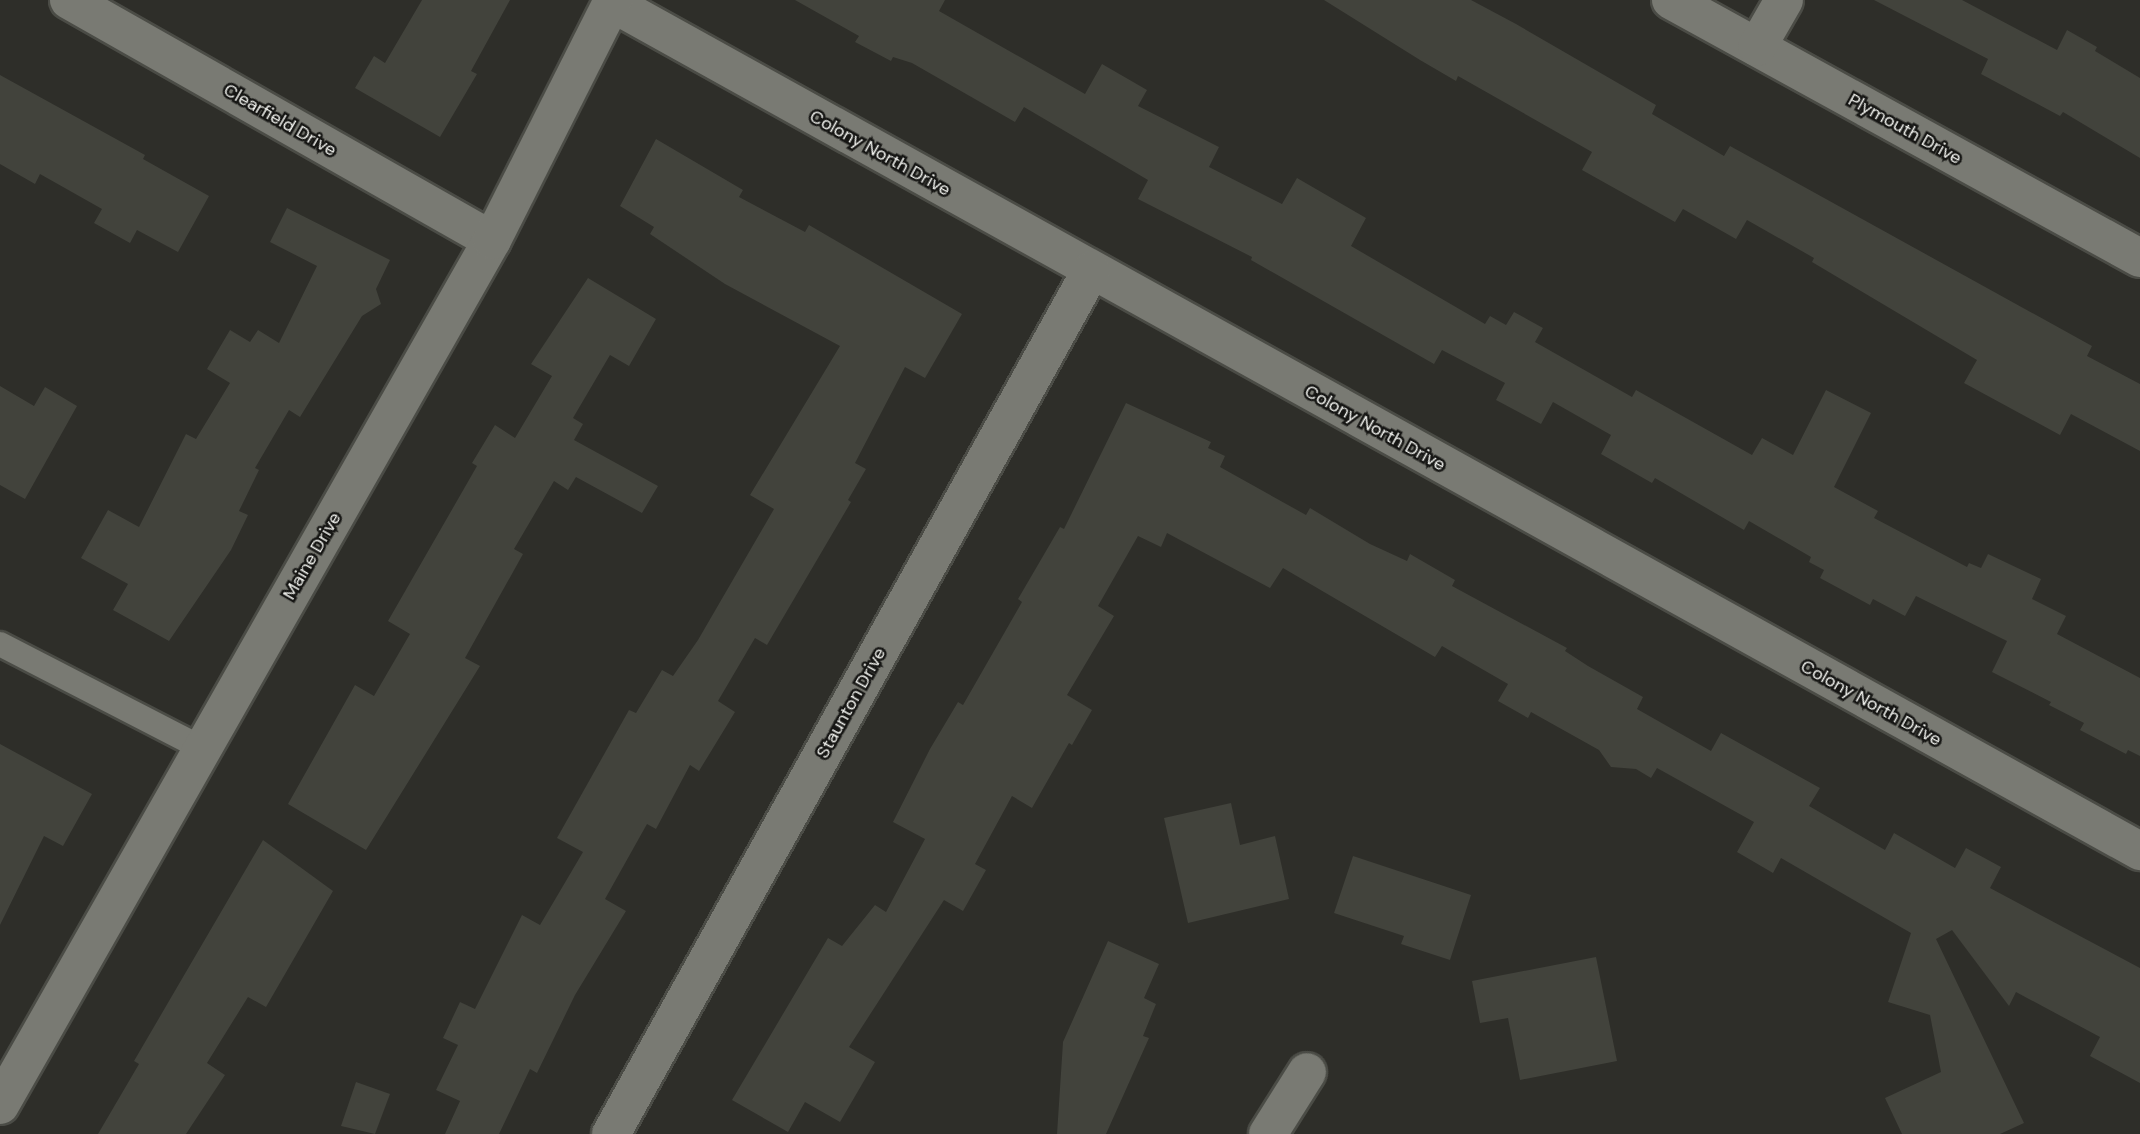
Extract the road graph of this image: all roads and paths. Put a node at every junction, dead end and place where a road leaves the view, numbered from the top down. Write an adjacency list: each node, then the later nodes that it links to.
1 (69, 0): 6 (street, Clearfield Drive)
2 (1671, 0): 5 (street, Plymouth Drive)
3 (1784, 0): 5 (street)
4 (612, 1): 6 (street, Maine Drive); 8 (street, Colony North Drive)
5 (1757, 47): 7 (street, Plymouth Drive)
6 (492, 240): 10 (street, Maine Drive)
7 (2140, 258)
8 (1091, 271): 11 (street, Colony North Drive); 14 (street, Staunton Drive)
9 (0, 645): 10 (lane)
10 (203, 748): 13 (street, Maine Drive)
11 (2140, 851)
12 (1307, 1072): 15 (street)
13 (0, 1105)
14 (611, 1134)
15 (1268, 1134)

